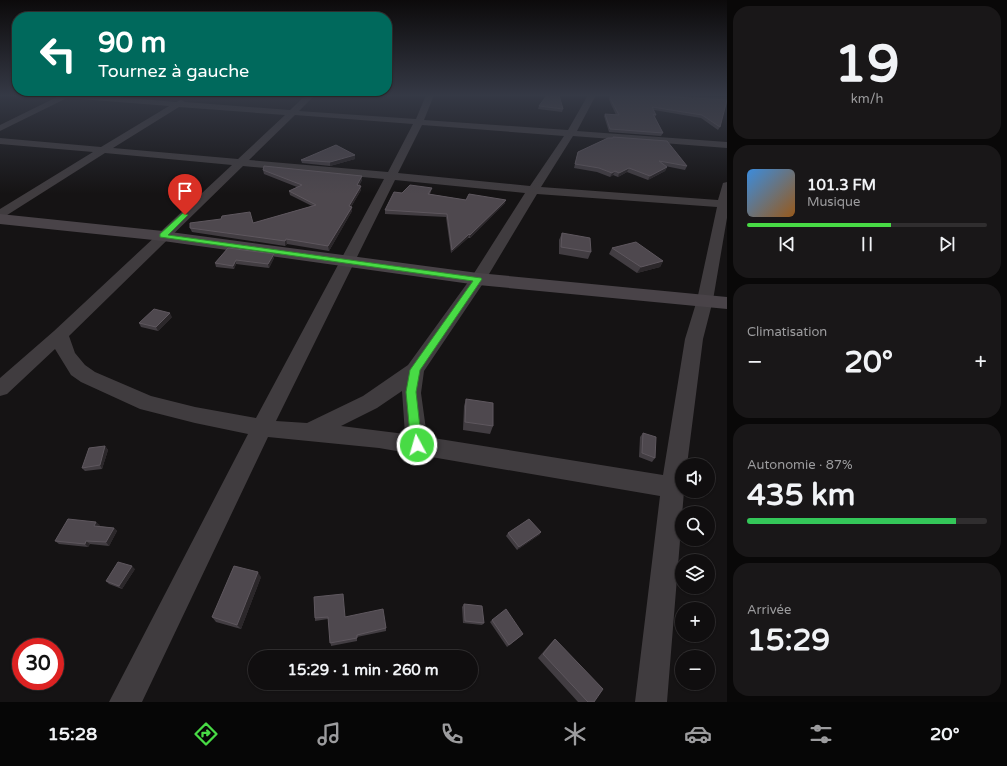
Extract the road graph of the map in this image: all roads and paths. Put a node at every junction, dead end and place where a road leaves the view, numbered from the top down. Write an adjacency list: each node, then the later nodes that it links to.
1 (139, 128): 9 (street)
2 (277, 128): 10 (street)
3 (416, 128): 11 (street)
4 (499, 128): 6 (street)
5 (574, 128): 6 (street)
6 (571, 133): 8 (street); 12 (street)
7 (0, 141): 9 (street)
8 (727, 145)
9 (103, 150): 10 (street); 14 (street)
10 (240, 162): 11 (street); 16 (street)
11 (390, 176): 12 (street); 17 (street)
12 (532, 190): 13 (street); 18 (street)
13 (726, 198): 19 (street)
14 (0, 214)
15 (0, 219): 16 (street)
16 (163, 236): 17 (street); 21 (street)
17 (348, 261): 18 (street); 24 (street)
18 (478, 279): 19 (street); 22 (street)
19 (705, 300): 20 (street); 27 (street)
20 (727, 303)
21 (60, 335): 23 (street); 24 (street)
22 (415, 370): 25 (street); 26 (street)
23 (0, 389)
24 (262, 428): 25 (street); 28 (street)
25 (310, 432): 26 (street)
26 (417, 445): 27 (street)
27 (673, 487): 29 (street)
28 (125, 702)
29 (651, 702)

